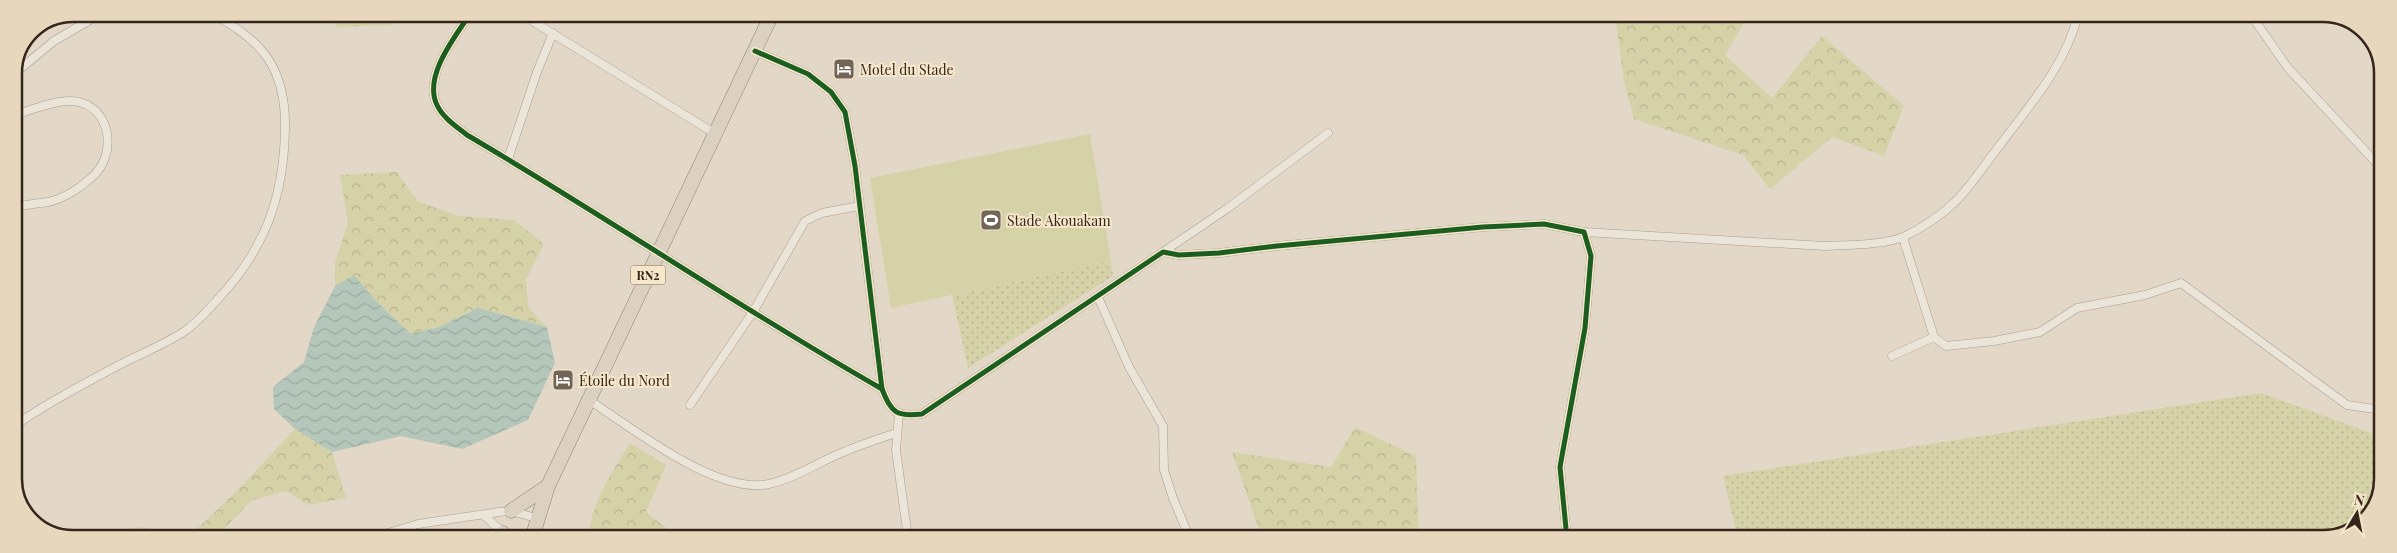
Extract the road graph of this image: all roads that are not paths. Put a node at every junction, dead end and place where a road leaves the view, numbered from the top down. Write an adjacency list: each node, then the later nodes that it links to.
1 (86, 22): 10 (street)
2 (227, 22): 31 (street)
3 (465, 22): 14 (street)
4 (534, 22): 8 (street)
5 (769, 22): 9 (highway, RN2)
6 (2076, 22): 19 (street)
7 (2256, 22): 15 (street)
8 (553, 33): 12 (street); 14 (street)
9 (756, 51): 12 (highway, RN2); 16 (street)
10 (23, 67)
11 (22, 113): 17 (street)
12 (714, 132): 20 (highway, RN2)
13 (1328, 133): 21 (street)
14 (508, 159): 20 (street)
15 (2374, 160)
16 (859, 206): 23 (street); 26 (street)
17 (22, 207)
18 (1584, 232): 19 (street); 21 (street); 42 (street)
19 (1903, 238): 24 (street)
20 (659, 252): 23 (street); 27 (highway, RN2)
21 (1163, 252): 22 (street)
22 (1098, 297): 30 (street); 41 (street)
23 (753, 312): 26 (street); 28 (street)
24 (1934, 337): 25 (street); 29 (street)
25 (1892, 356)
26 (882, 389): 30 (street)
27 (589, 400): 32 (street); 33 (highway, RN2)
28 (690, 405)
29 (2374, 409)
30 (899, 414): 32 (street)
31 (23, 421)
32 (896, 433): 40 (street)
33 (548, 486): 34 (highway); 36 (highway, RN2)
34 (511, 511): 35 (street); 36 (street)
35 (485, 516): 37 (street); 38 (street)
36 (536, 518): 39 (highway, RN2)
37 (397, 530)
38 (501, 530)
39 (534, 530)
40 (907, 530)
41 (1186, 530)
42 (1566, 530)

